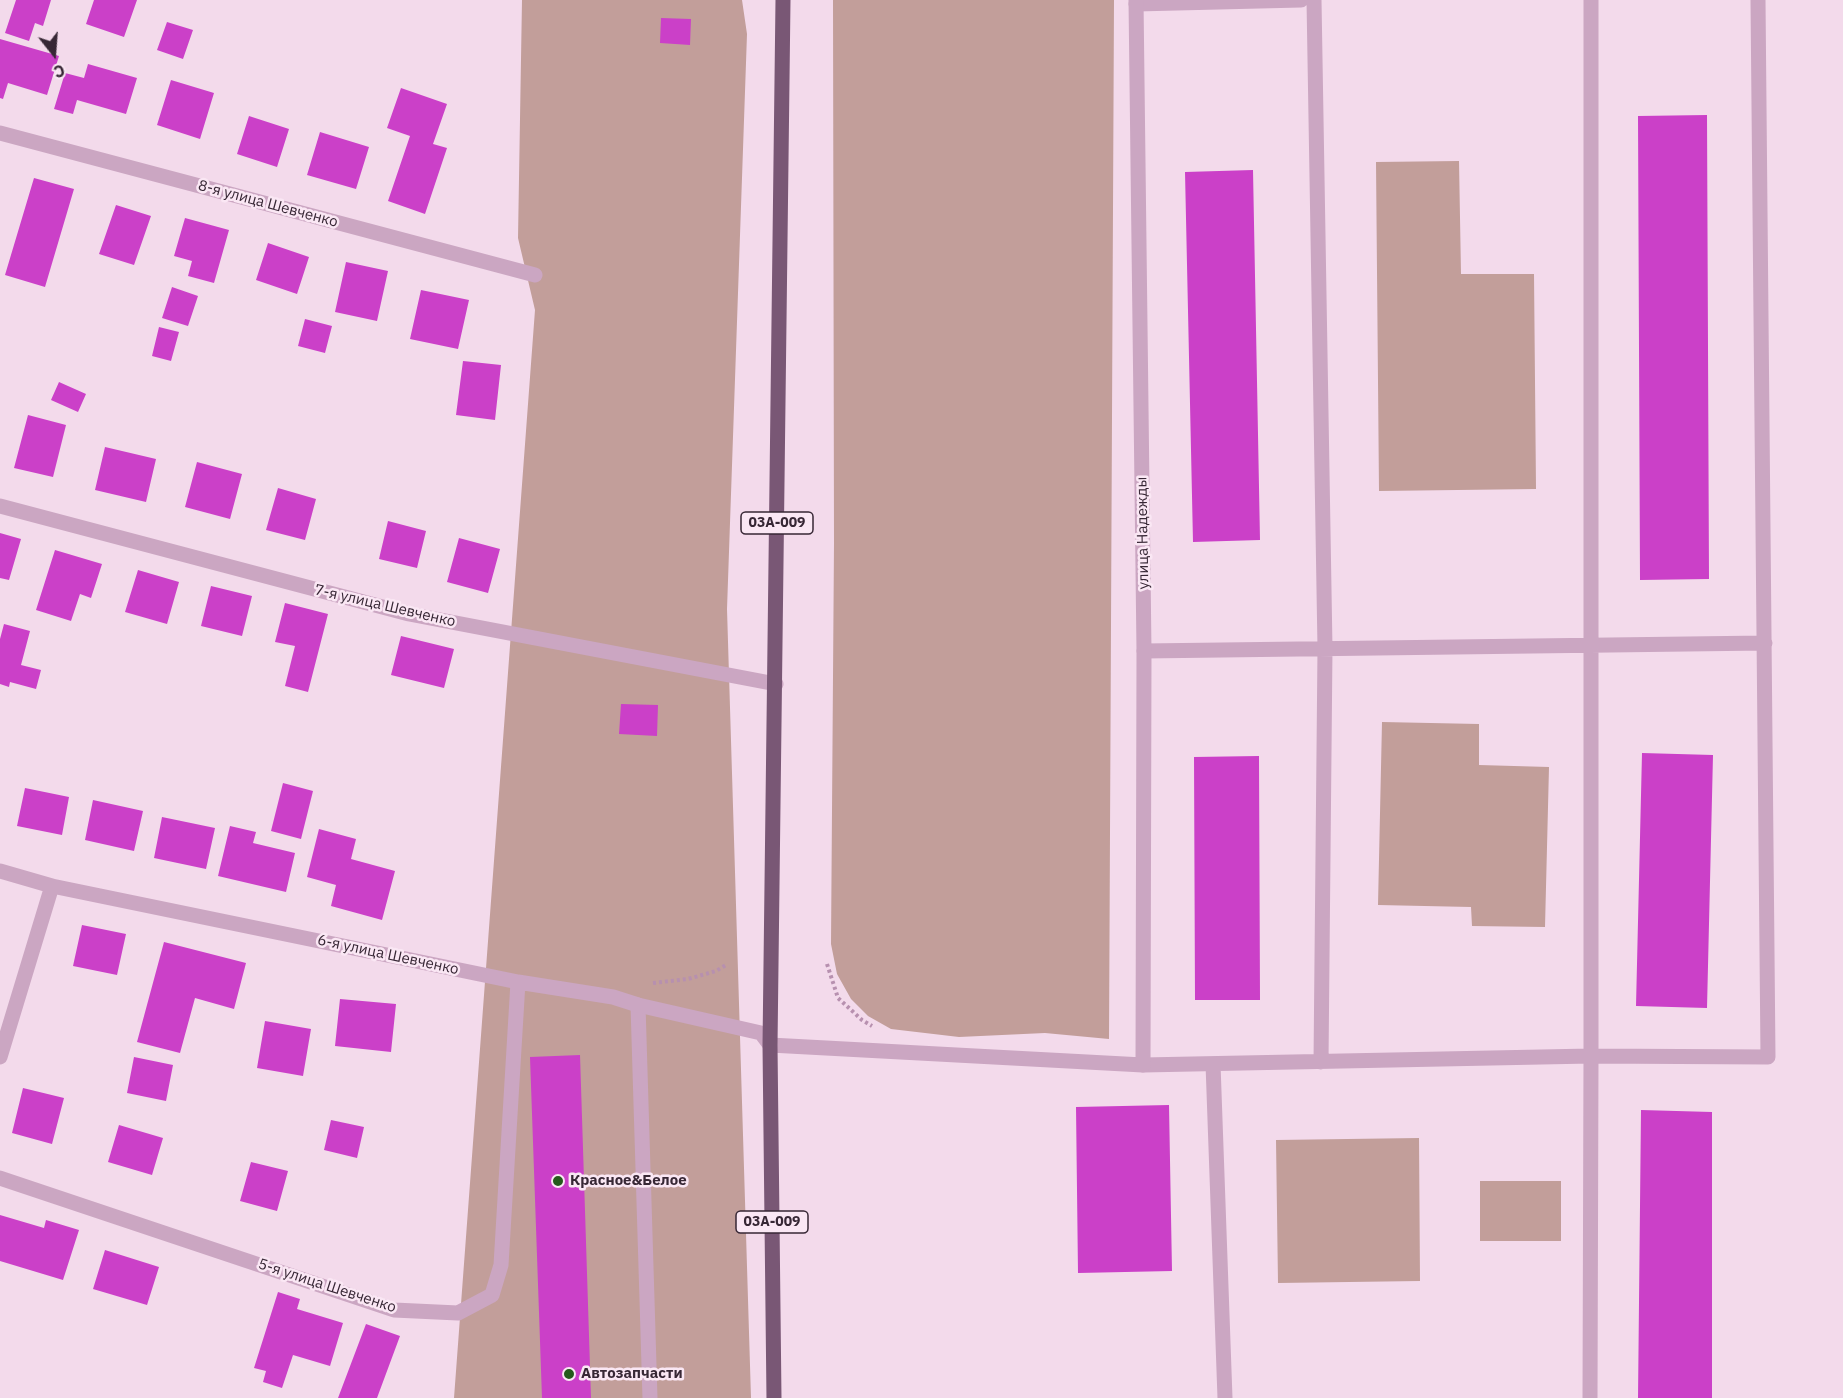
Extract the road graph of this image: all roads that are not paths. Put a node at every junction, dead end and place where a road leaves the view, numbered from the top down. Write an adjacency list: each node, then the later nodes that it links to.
1 (783, 0): 14 (main road, 03А-009)
2 (1301, 0): 6 (street)
3 (1314, 0): 12 (street)
4 (1590, 0): 11 (street)
5 (1758, 0): 10 (street)
6 (1136, 2): 13 (street, улица Надежды)
7 (0, 133): 8 (street, 8-я улица Шевченко)
8 (536, 276)
9 (0, 506): 14 (street, 7-я улица Шевченко)
10 (1765, 643): 11 (street); 20 (street)
11 (1590, 645): 12 (street); 20 (street)
12 (1325, 648): 13 (street); 22 (street)
13 (1144, 651): 24 (street, улица Надежды)
14 (776, 684): 19 (main road, 03А-009)
15 (0, 871): 16 (street, 6-я улица Шевченко)
16 (52, 886): 17 (street, 6-я улица Шевченко); 21 (street)
17 (518, 982): 18 (street, 6-я улица Шевченко); 25 (street, 5-я улица Шевченко)
18 (638, 1005): 19 (street, 6-я улица Шевченко); 26 (street)
19 (770, 1045): 24 (street); 27 (main road, 03А-009)
20 (1591, 1056): 22 (street); 29 (street)
21 (0, 1057)
22 (1322, 1062): 23 (street)
23 (1213, 1064): 24 (street); 28 (street)
24 (1143, 1065)
25 (0, 1178)
26 (650, 1398)
27 (774, 1398)
28 (1225, 1398)
29 (1590, 1398)

